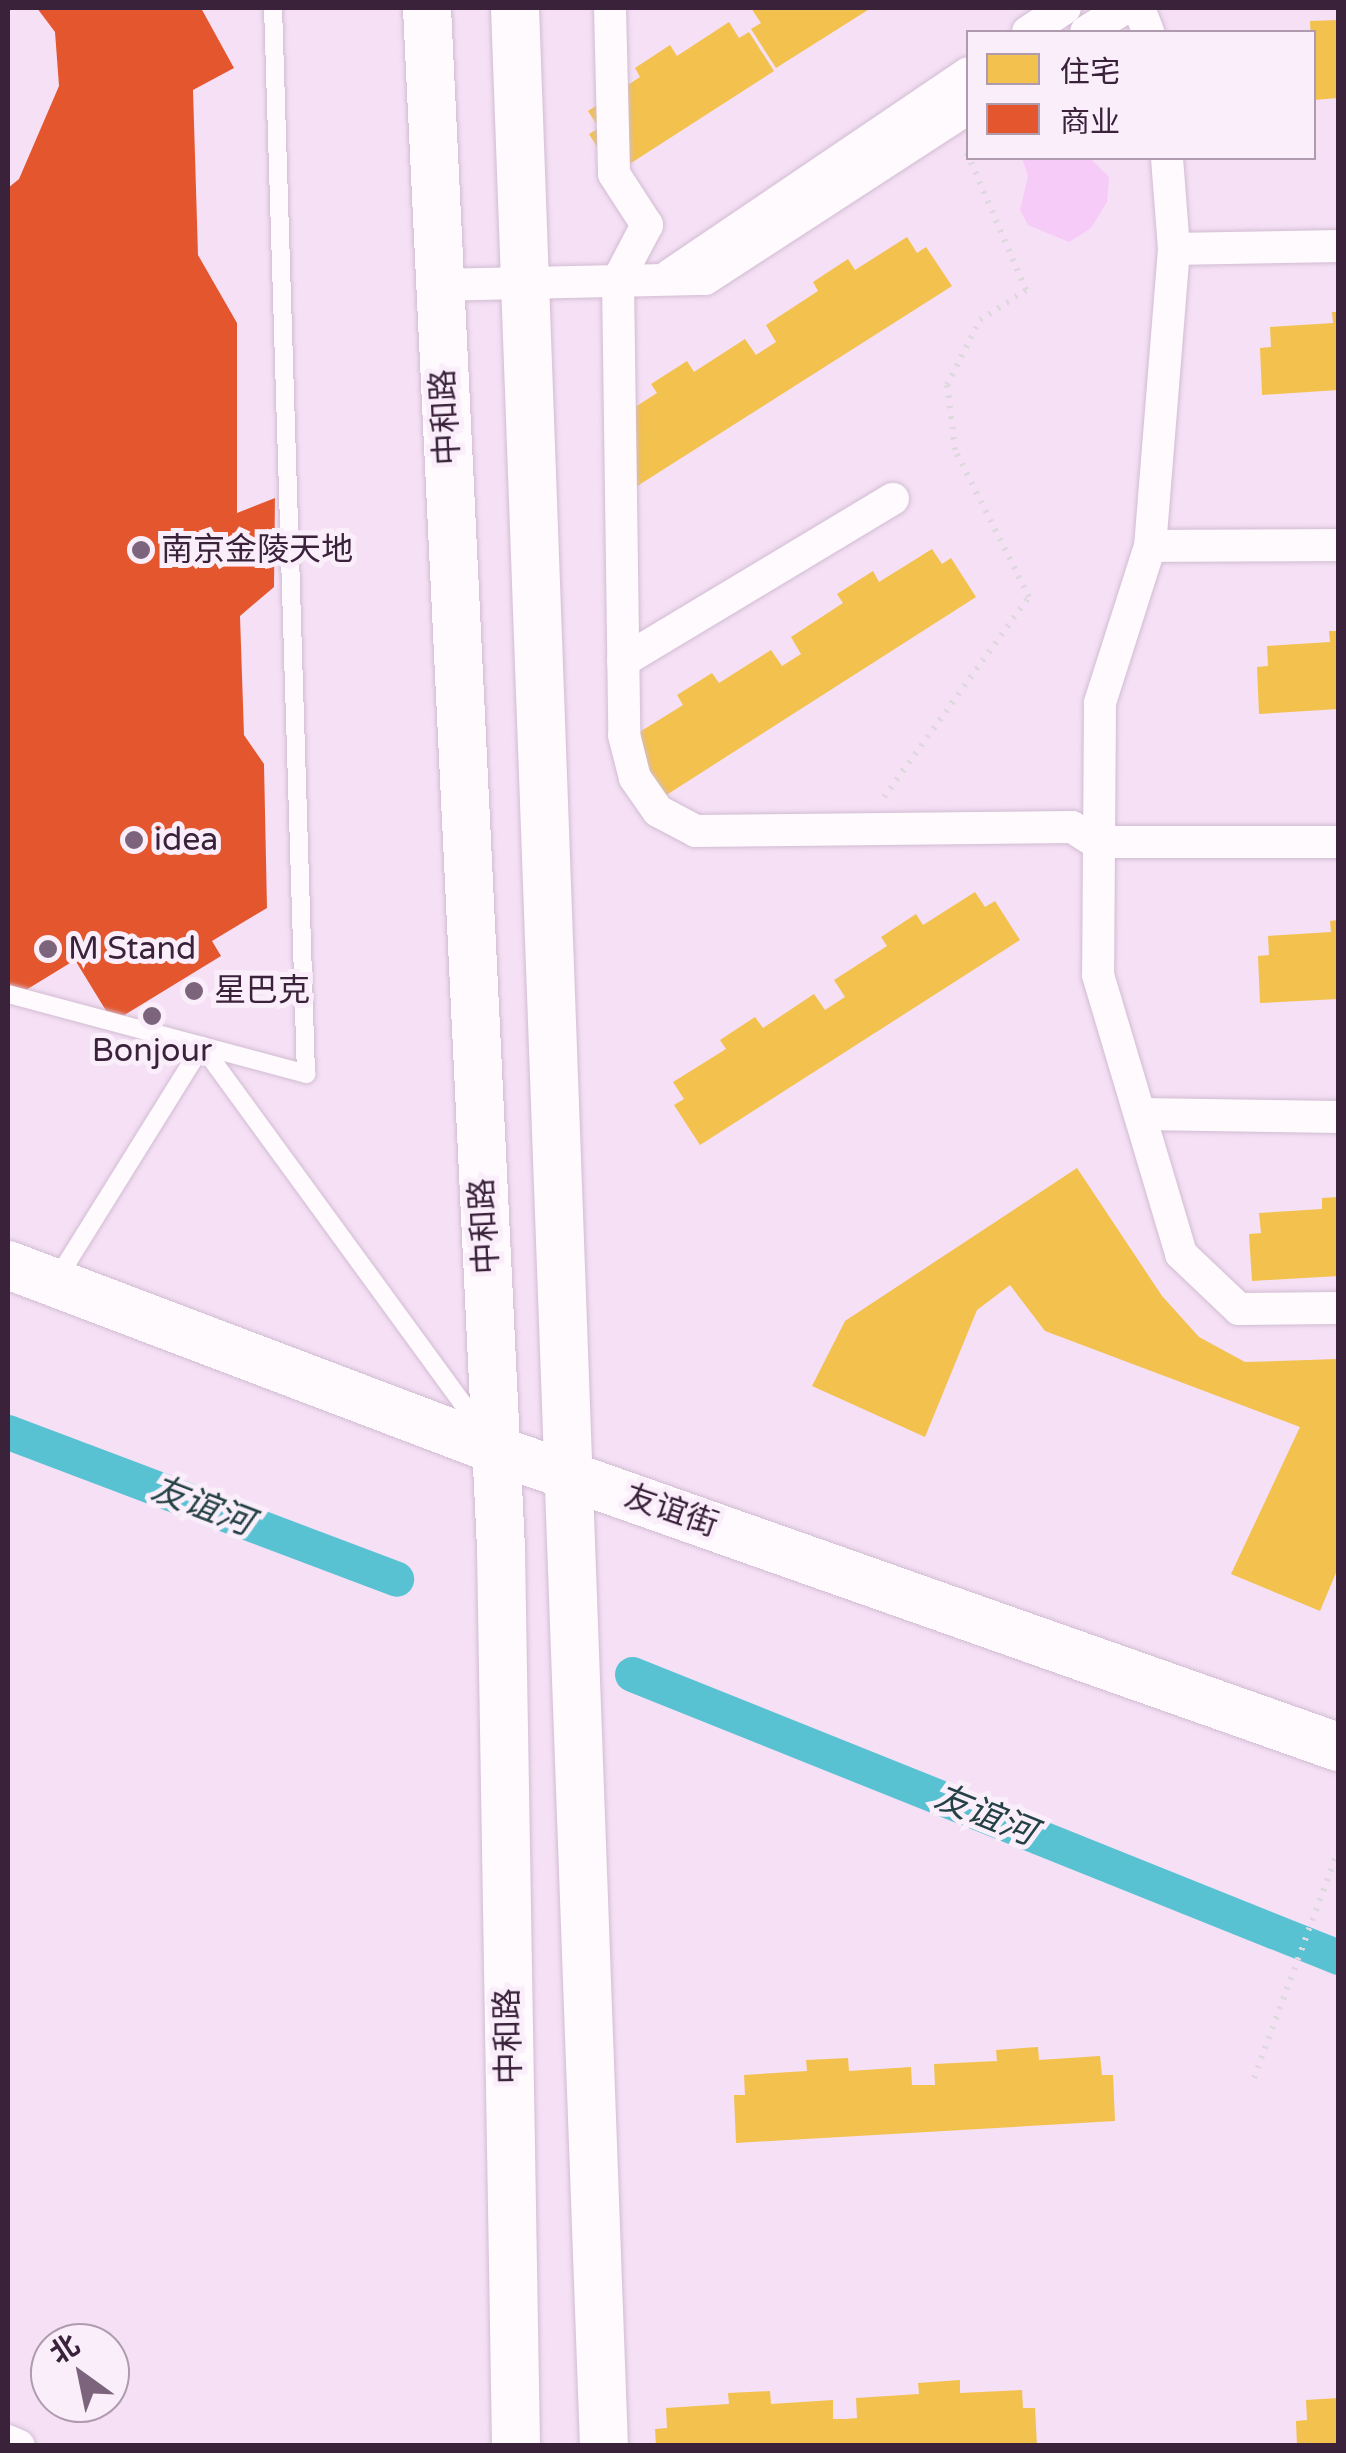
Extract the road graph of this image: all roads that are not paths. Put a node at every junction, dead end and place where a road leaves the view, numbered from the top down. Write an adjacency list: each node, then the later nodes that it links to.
1 (273, 8): 24 (lane)
2 (427, 8): 17 (main road, 中和路)
3 (515, 8): 16 (main road)
4 (610, 8): 15 (street)
5 (1064, 8): 7 (street)
6 (1124, 8): 8 (street)
7 (1031, 30)
8 (1089, 30)
9 (966, 74): 14 (street)
10 (962, 112): 14 (street)
11 (1166, 160): 13 (street)
12 (1338, 246): 13 (street)
13 (1174, 249): 20 (street)
14 (666, 278): 15 (street)
15 (618, 280): 16 (street); 21 (street)
16 (529, 282): 17 (street); 31 (main road)
17 (440, 285): 30 (main road, 中和路)
18 (893, 498): 21 (street)
19 (1338, 545): 20 (street)
20 (1150, 546): 22 (street)
21 (623, 661): 22 (street)
22 (1096, 842): 23 (street); 25 (street)
23 (1338, 842)
24 (8, 994)
25 (1140, 1114): 26 (street); 29 (street)
26 (1338, 1117)
27 (8, 1266): 28 (main road, 友谊街)
28 (54, 1283): 30 (main road, 友谊街); 30 (lane)
29 (1338, 1308)
30 (496, 1450): 31 (main road, 友谊街); 35 (main road, 中和路)
31 (568, 1475): 32 (main road, 友谊街); 36 (main road)
32 (1338, 1746)
33 (8, 2441): 34 (street)
34 (19, 2446)
35 (516, 2446)
36 (604, 2446)

